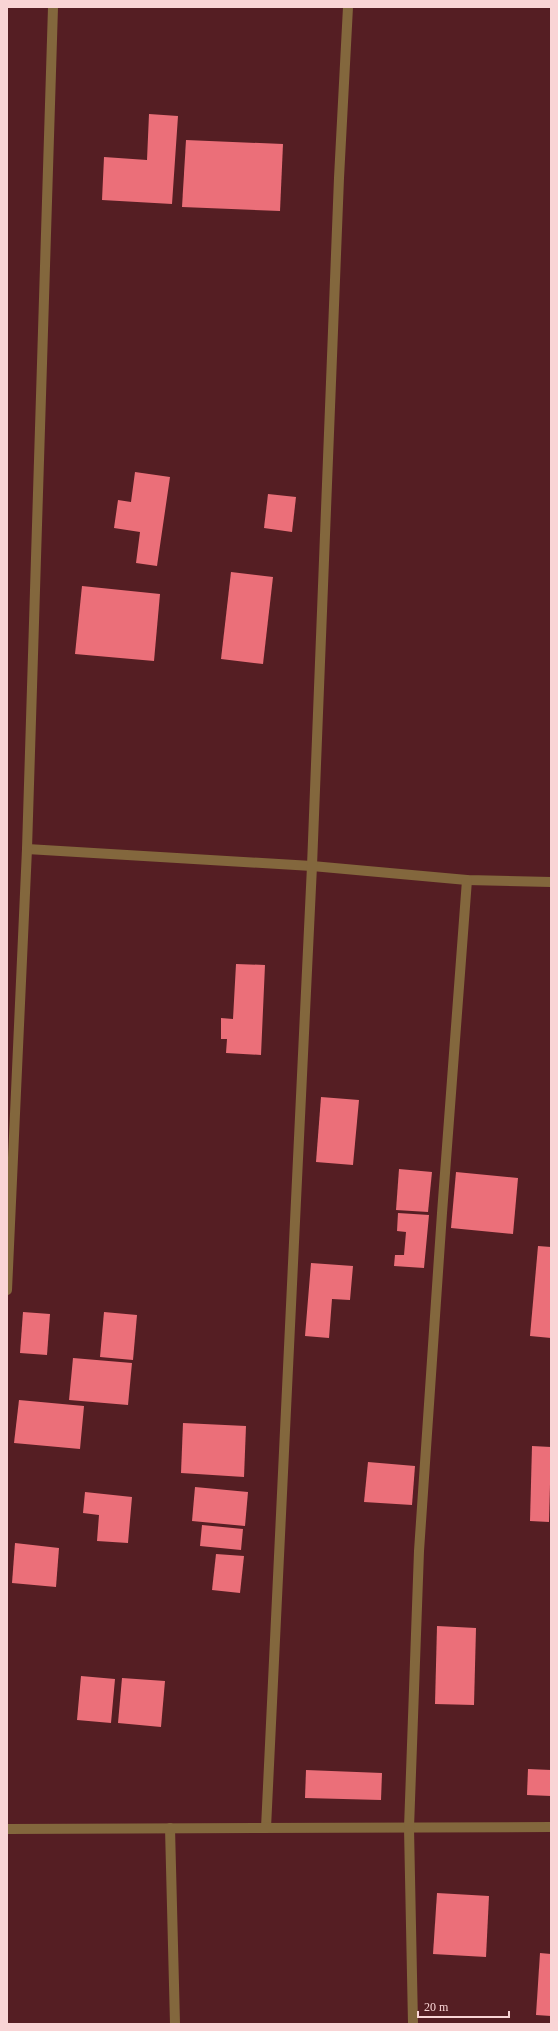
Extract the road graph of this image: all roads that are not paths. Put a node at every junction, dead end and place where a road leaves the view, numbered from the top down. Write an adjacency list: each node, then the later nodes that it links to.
1 (53, 7): 3 (street)
2 (348, 7): 4 (street)
3 (27, 848): 4 (street); 7 (street)
4 (312, 866): 5 (street); 10 (street)
5 (467, 880): 6 (street); 11 (street)
6 (551, 882)
7 (7, 1290)
8 (551, 1827): 11 (street)
9 (170, 1828): 10 (street); 12 (street); 13 (street)
10 (266, 1828): 11 (street)
11 (410, 1828): 14 (street)
12 (7, 1829)
13 (175, 2024)
14 (413, 2024)

